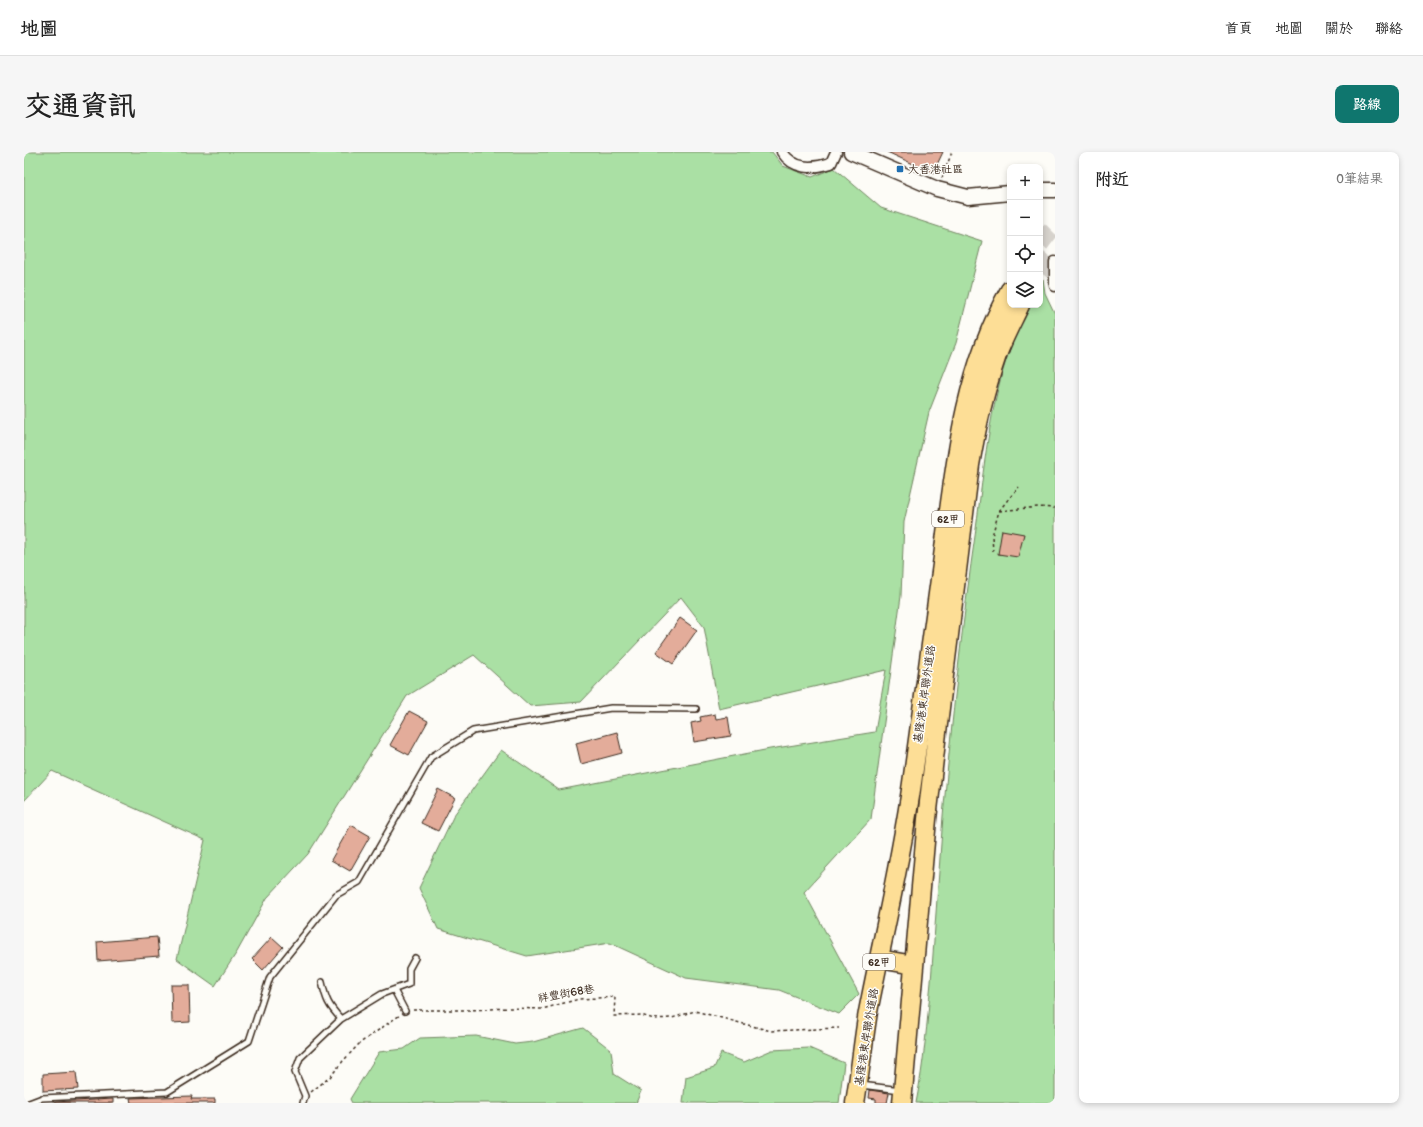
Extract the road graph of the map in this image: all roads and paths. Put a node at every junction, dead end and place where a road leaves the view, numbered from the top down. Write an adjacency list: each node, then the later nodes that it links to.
1 (782, 152): 2 (street)
2 (836, 152)
3 (851, 152): 5 (street)
4 (952, 152): 5 (path)
5 (937, 189): 8 (street)
6 (1043, 190): 7 (street)
7 (1055, 190)
8 (1007, 194)
9 (1055, 262): 10 (street)
10 (1055, 286)
11 (1007, 299): 13 (highway, 基隆港東岸聯外道路 / 62甲)
12 (1018, 308): 13 (highway, 基隆港東岸聯外道路 / 62甲)
13 (989, 354): 18 (highway, 基隆港東岸聯外道路 / 62甲)
14 (1019, 487): 16 (path)
15 (1055, 508): 16 (path)
16 (999, 511): 17 (path)
17 (993, 552)
18 (944, 610): 21 (highway, 基隆港東岸聯外道路 / 62甲); 22 (highway, 基隆港東岸聯外道路 / 62甲)
19 (696, 710): 31 (lane)
20 (415, 958): 24 (lane)
21 (879, 959): 22 (highway); 28 (highway, 基隆港東岸聯外道路 / 62甲)
22 (914, 965): 30 (highway, 基隆港東岸聯外道路 / 62甲)
23 (322, 982): 26 (lane)
24 (394, 990): 25 (lane); 26 (lane)
25 (405, 1011): 27 (path, 祥豐街68巷); 29 (path)
26 (341, 1019): 29 (lane)
27 (839, 1028)
28 (858, 1085): 30 (lane); 33 (highway, 基隆港東岸聯外道路 / 62甲)
29 (305, 1096): 32 (lane)
30 (903, 1096)
31 (28, 1103)
32 (302, 1103)
33 (856, 1103)

